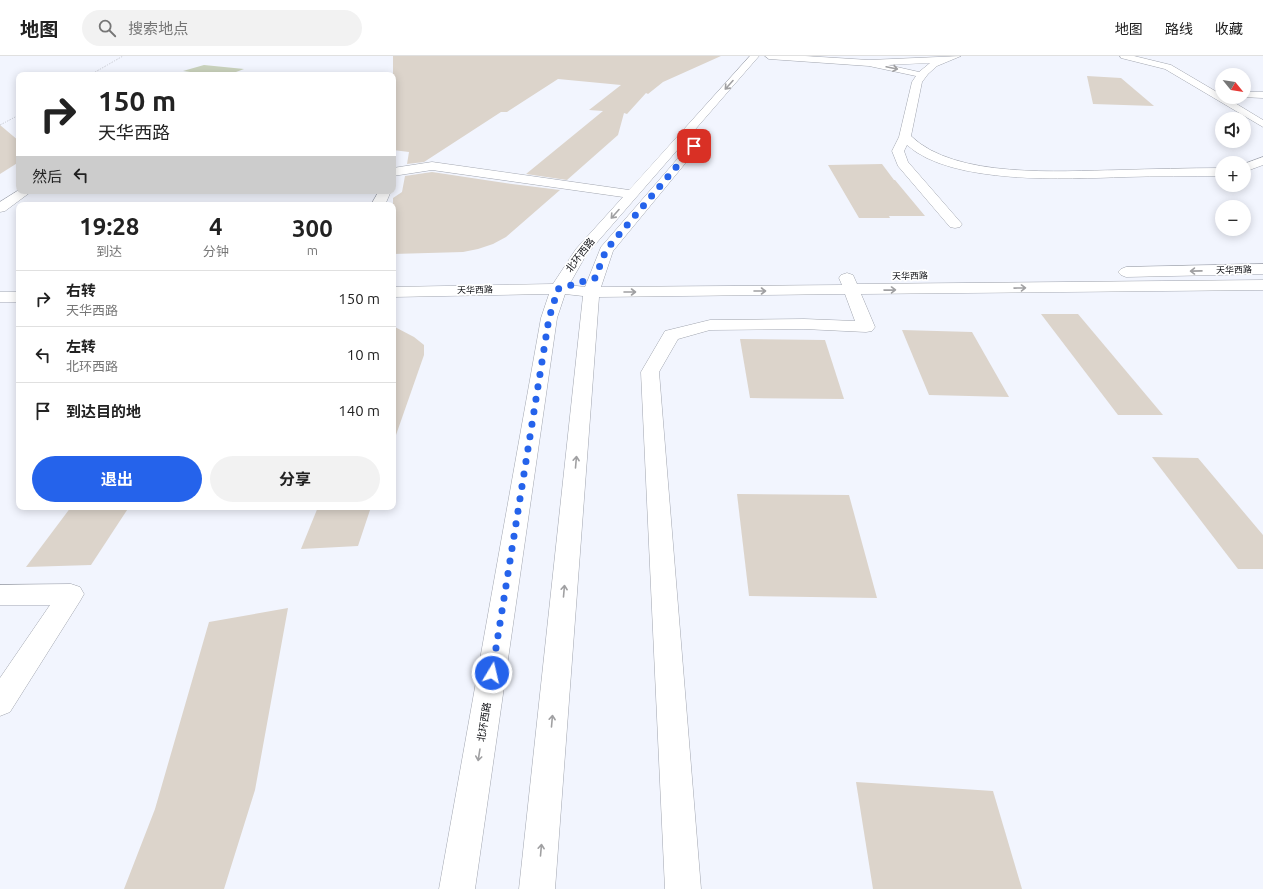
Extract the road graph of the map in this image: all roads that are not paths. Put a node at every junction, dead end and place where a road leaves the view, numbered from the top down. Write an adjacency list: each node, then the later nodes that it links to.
1 (755, 56): 21 (street, 北环西路, one-way to 21)
2 (770, 56): 6 (street); 8 (street)
3 (957, 56): 5 (street)
4 (1124, 56): 9 (street)
5 (940, 60): 6 (street); 7 (street)
6 (869, 63): 7 (street, one-way to 7)
7 (921, 75): 14 (street)
8 (747, 83)
9 (1215, 92)
10 (1251, 95): 11 (street)
11 (1263, 95)
12 (1233, 104): 13 (street)
13 (1263, 124)
14 (905, 137): 18 (street); 23 (street)
15 (692, 149): 26 (street, 北环西路)
16 (1263, 161): 17 (street)
17 (1251, 165)
18 (1215, 172)
19 (396, 173): 21 (street)
20 (21, 194): 22 (street)
21 (632, 194): 28 (street, 北环西路, one-way to 28)
22 (0, 208)
23 (955, 224)
24 (1263, 269): 25 (street, 天华西路, one-way to 25)
25 (850, 284): 26 (street, 天华西路); 27 (street, 天华西路, one-way to 27); 36 (street)
26 (593, 285): 28 (street, 天华西路); 35 (street, 北环西路, one-way to 26)
27 (1263, 285)
28 (558, 289): 29 (street, 天华西路); 34 (street, 北环西路, one-way to 34)
29 (396, 292)
30 (0, 297): 31 (street)
31 (16, 297)
32 (0, 595): 33 (street)
33 (0, 703)
34 (458, 889)
35 (537, 889)
36 (683, 889)

